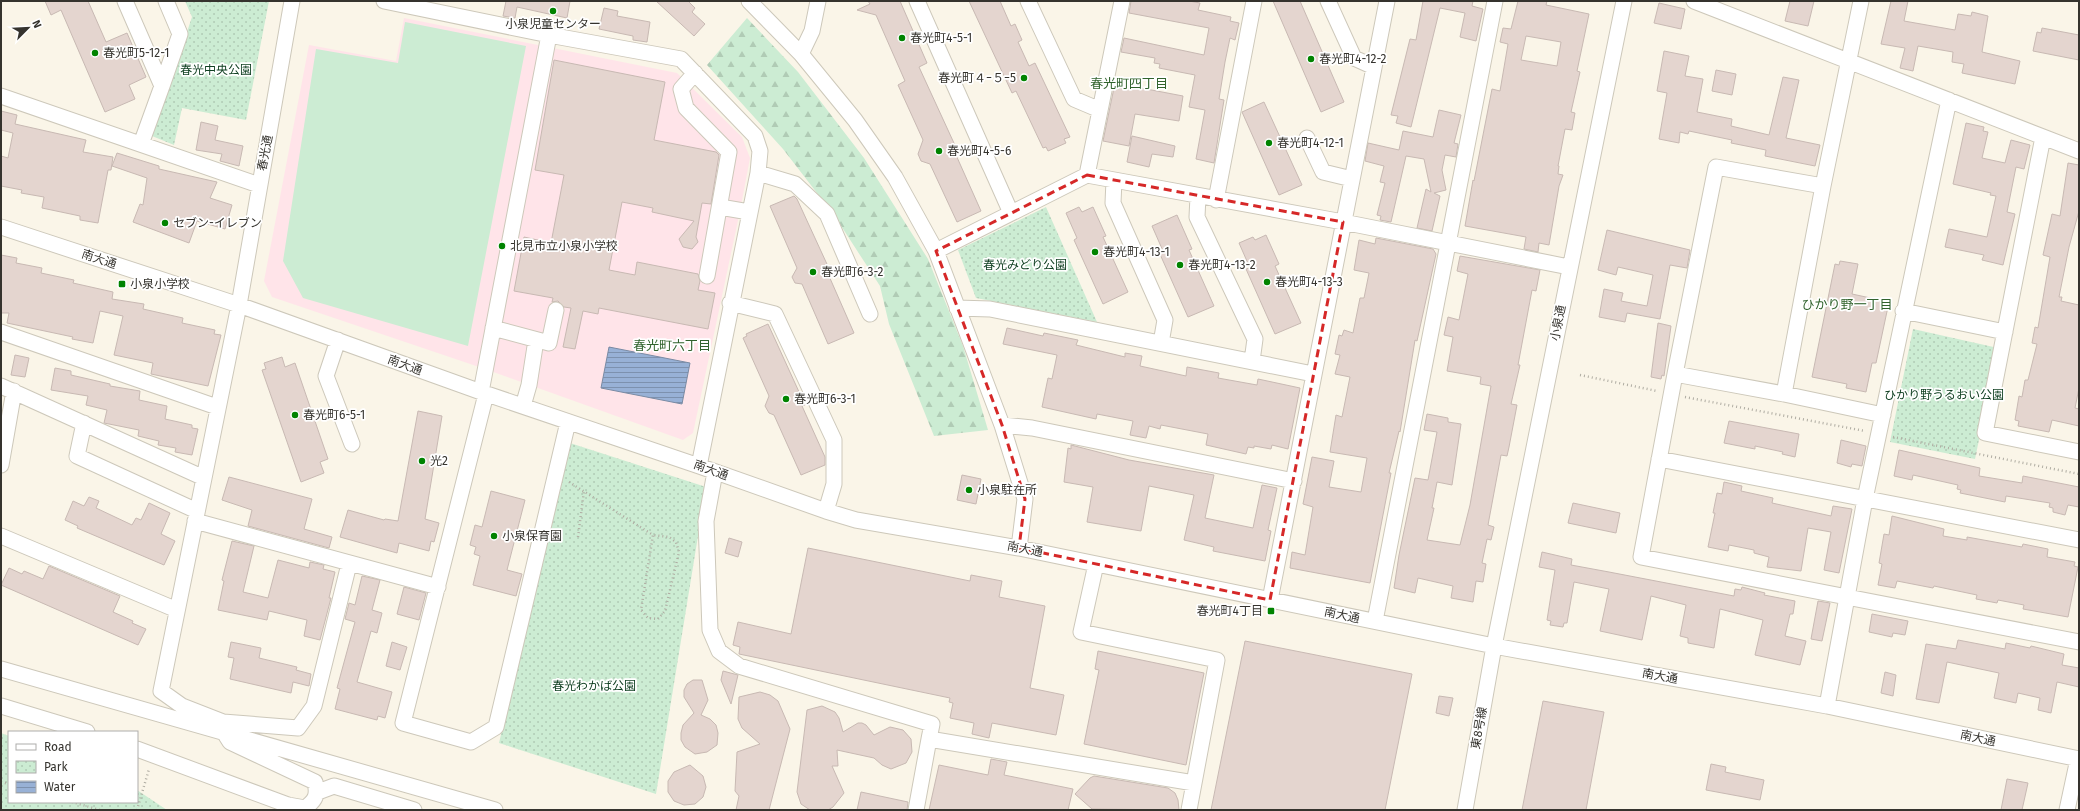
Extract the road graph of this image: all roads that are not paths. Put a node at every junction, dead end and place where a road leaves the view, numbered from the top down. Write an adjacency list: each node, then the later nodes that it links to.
1 (125, 1): 22 (street)
2 (166, 1): 22 (street)
3 (292, 1): 34 (street, 春光通)
4 (384, 1): 17 (street)
5 (749, 1): 18 (street)
6 (818, 1): 18 (street)
7 (917, 1): 40 (street)
8 (1028, 1): 25 (street)
9 (1122, 1): 25 (street)
10 (1254, 1): 37 (street)
11 (1328, 1): 20 (street)
12 (1387, 1): 20 (street)
13 (1495, 1): 43 (street)
14 (1624, 1): 45 (street, 小泉通)
15 (1694, 1): 19 (street)
16 (1861, 1): 19 (street)
17 (548, 35): 21 (street); 53 (street)
18 (801, 54): 44 (street)
19 (1850, 62): 24 (street); 35 (street)
20 (1374, 67): 32 (street)
21 (695, 73): 30 (street); 38 (street)
22 (162, 86): 28 (street)
23 (1, 96): 28 (street)
24 (1949, 100): 26 (street); 51 (street)
25 (1100, 110): 31 (street)
26 (2043, 137): 29 (street); 55 (street)
27 (1307, 138): 32 (street)
28 (140, 144): 34 (street)
29 (2079, 151)
30 (758, 173): 39 (street); 52 (street)
31 (1087, 175): 33 (street); 40 (street)
32 (1352, 179): 41 (street)
33 (1114, 180): 36 (street); 58 (street)
34 (259, 185): 48 (street, 春光通)
35 (1823, 186): 61 (street); 64 (street)
36 (1198, 196): 37 (street); 59 (street)
37 (1216, 200): 41 (street)
38 (720, 207): 39 (street); 46 (street)
39 (749, 212): 47 (street)
40 (1011, 213): 44 (street)
41 (1343, 222): 43 (street); 60 (street)
42 (1, 227): 48 (street, 南大通)
43 (1447, 242): 45 (street); 91 (street)
44 (936, 251): 49 (street)
45 (1569, 267): 93 (street, 小泉通)
46 (707, 276)
47 (730, 303): 75 (street); 80 (street)
48 (239, 306): 56 (street, 南大通); 66 (street, 春光通)
49 (957, 308): 58 (street); 70 (street)
50 (556, 310): 57 (street)
51 (1904, 311): 55 (street); 67 (street)
52 (870, 314)
53 (493, 328): 57 (street); 63 (street)
54 (1, 332): 66 (street)
55 (2005, 332): 72 (street)
56 (338, 340): 63 (street, 南大通); 71 (street)
57 (536, 340): 65 (street)
58 (1161, 343): 59 (street)
59 (1252, 362): 60 (street)
60 (1313, 374): 78 (street)
61 (1675, 374): 64 (street); 73 (street)
62 (8, 389): 69 (street); 74 (street)
63 (483, 393): 65 (street, 南大通); 87 (street)
64 (1784, 394): 67 (street)
65 (523, 406): 68 (street, 南大通)
66 (217, 407): 77 (street, 春光通)
67 (1882, 415): 79 (street)
68 (568, 422): 75 (street, 南大通); 87 (street)
69 (84, 423): 77 (street); 81 (street)
70 (1002, 425): 78 (street); 84 (street)
71 (352, 444)
72 (2079, 452)
73 (1660, 459): 79 (street); 88 (street)
74 (1, 465)
75 (698, 466): 76 (street, 南大通)
76 (715, 472): 80 (street, 南大通); 99 (street)
77 (204, 478): 81 (street, 春光通)
78 (1294, 481): 89 (street)
79 (1865, 499): 83 (street); 88 (street)
80 (826, 511): 84 (street, 南大通)
81 (196, 516): 85 (street); 90 (street, 春光通)
82 (1, 536): 90 (street)
83 (2079, 540)
84 (1019, 548): 86 (street, 南大通)
85 (349, 564): 87 (street); 97 (street)
86 (1096, 564): 89 (street, 南大通); 102 (street)
87 (438, 587)
88 (1847, 597): 92 (street); 96 (street)
89 (1270, 600): 91 (street, 南大通)
90 (177, 610): 97 (street, 春光通)
91 (1374, 621): 93 (street, 南大通)
92 (2079, 642)
93 (1494, 646): 96 (street, 南大通); 108 (street, 東8号線)
94 (1, 669): 97 (street)
95 (1, 706): 98 (street)
96 (1827, 706): 101 (street, 南大通)
97 (223, 726): 103 (street); 105 (street)
98 (84, 731)
99 (929, 739): 102 (street); 106 (street)
100 (138, 749): 103 (street)
101 (2078, 759): 109 (street)
102 (1194, 783): 107 (street)
103 (318, 792): 104 (street)
104 (414, 810)
105 (495, 810)
106 (916, 810)
107 (1189, 810)
108 (1465, 810)
109 (2067, 810)

